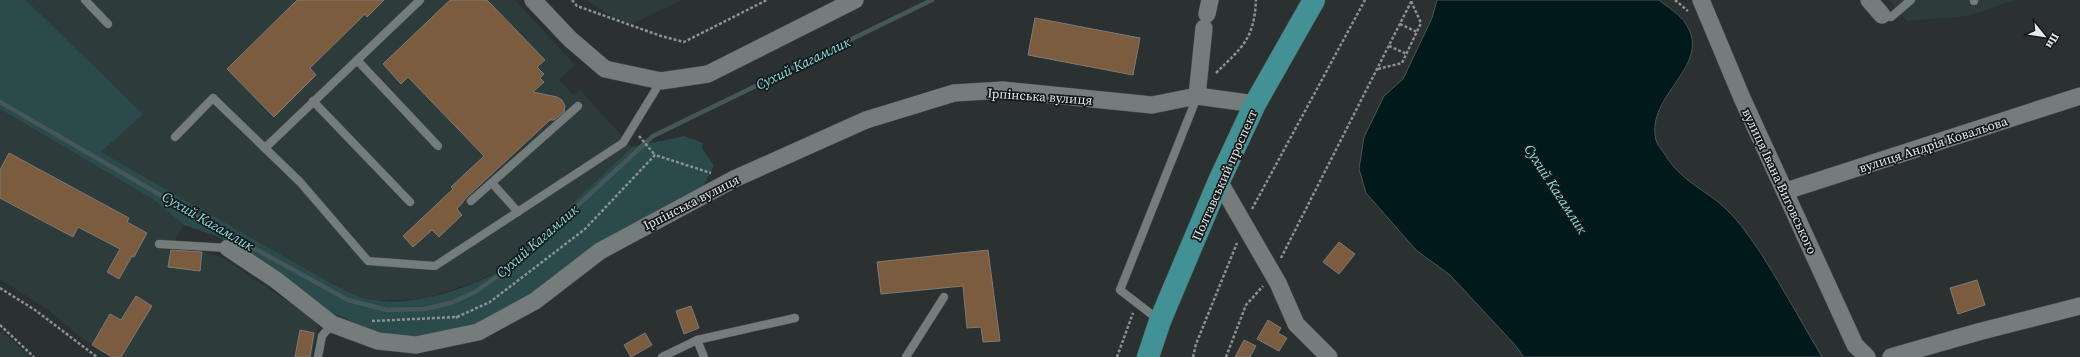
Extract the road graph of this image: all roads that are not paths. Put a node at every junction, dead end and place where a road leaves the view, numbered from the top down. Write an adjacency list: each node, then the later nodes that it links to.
1 (85, 0): 11 (lane)
2 (420, 0): 12 (lane)
3 (533, 0): 13 (street)
4 (855, 0): 13 (street)
5 (1314, 0): 17 (highway, Полтавський проспект)
6 (1701, 0): 24 (street, вулиця Івана Виговського)
7 (1869, 0): 10 (street)
8 (1911, 0): 10 (lane)
9 (1207, 14): 14 (street)
10 (1882, 15)
11 (108, 24)
12 (357, 60): 16 (lane); 20 (lane)
13 (661, 81): 27 (lane)
14 (1197, 96): 17 (street, Ірпінська вулиця); 33 (lane); 34 (street, Ірпінська вулиця)
15 (2080, 96): 24 (street, вулиця Андрія Ковальова)
16 (313, 102): 21 (lane); 26 (lane)
17 (1255, 104): 22 (highway, Полтавський проспект)
18 (578, 106): 23 (lane)
19 (175, 137): 21 (lane)
20 (438, 146)
21 (265, 148): 27 (lane)
22 (1219, 181): 33 (highway, Полтавський проспект); 41 (street)
23 (492, 183): 25 (lane); 27 (lane)
24 (1786, 191): 42 (street, вулиця Івана Виговського)
25 (471, 201)
26 (410, 202)
27 (518, 212)
28 (159, 244): 29 (lane)
29 (228, 248): 34 (street, Ірпінська вулиця)
30 (944, 297): 39 (lane)
31 (2080, 306): 43 (street)
32 (795, 318): 35 (lane)
33 (1160, 321): 40 (highway, Полтавський проспект)
34 (332, 324): 36 (lane)
35 (697, 340): 37 (lane); 38 (lane)
36 (318, 357)
37 (662, 357)
38 (704, 357)
39 (906, 357)
40 (1148, 357)
41 (1329, 357)
42 (1867, 357)
43 (1891, 357)

